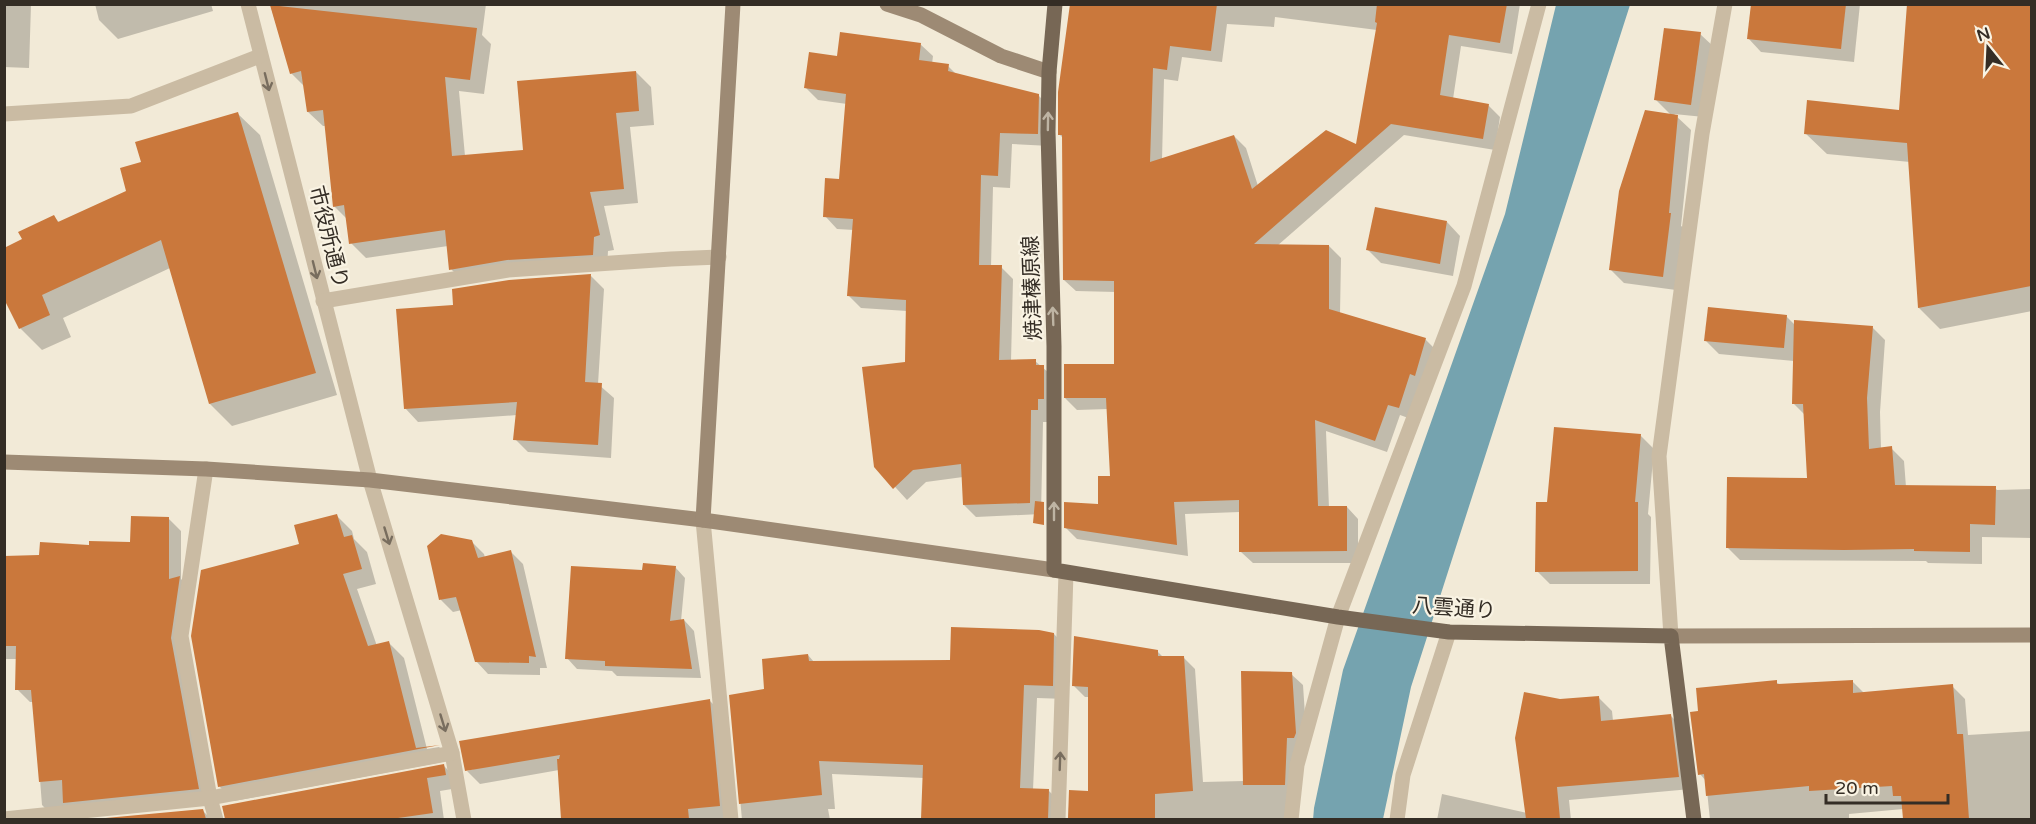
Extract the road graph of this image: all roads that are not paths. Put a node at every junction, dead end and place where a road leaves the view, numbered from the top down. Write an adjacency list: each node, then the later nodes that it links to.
1 (248, 4): 7 (street, 市役所通り)
2 (733, 4): 10 (street)
3 (887, 4): 8 (street)
4 (1055, 4): 8 (main road, 焼津榛原線)
5 (1539, 4): 17 (street)
6 (1725, 4): 20 (street)
7 (260, 56): 9 (street); 11 (street, 市役所通り, one-way to 11)
8 (1049, 72): 16 (main road, 焼津榛原線, one-way to 8)
9 (4, 114)
10 (719, 257): 11 (street); 15 (street)
11 (323, 301): 14 (street, 市役所通り)
12 (4, 462): 13 (street)
13 (206, 469): 14 (street); 22 (street)
14 (370, 480): 15 (street); 21 (street, 市役所通り, one-way to 21)
15 (703, 520): 16 (street); 26 (street)
16 (1060, 571): 17 (main road, 八雲通り); 27 (street, one-way to 16)
17 (1338, 617): 18 (main road, 八雲通り); 28 (street)
18 (1442, 630): 20 (main road, 八雲通り); 29 (street)
19 (2031, 635): 20 (street)
20 (1671, 636): 30 (main road)
21 (452, 753): 22 (street); 25 (street, 市役所通り)
22 (210, 798): 23 (street); 24 (street)
23 (4, 819)
24 (216, 819)
25 (464, 819)
26 (731, 819)
27 (1058, 819)
28 (1291, 819)
29 (1397, 819)
30 (1694, 819)

